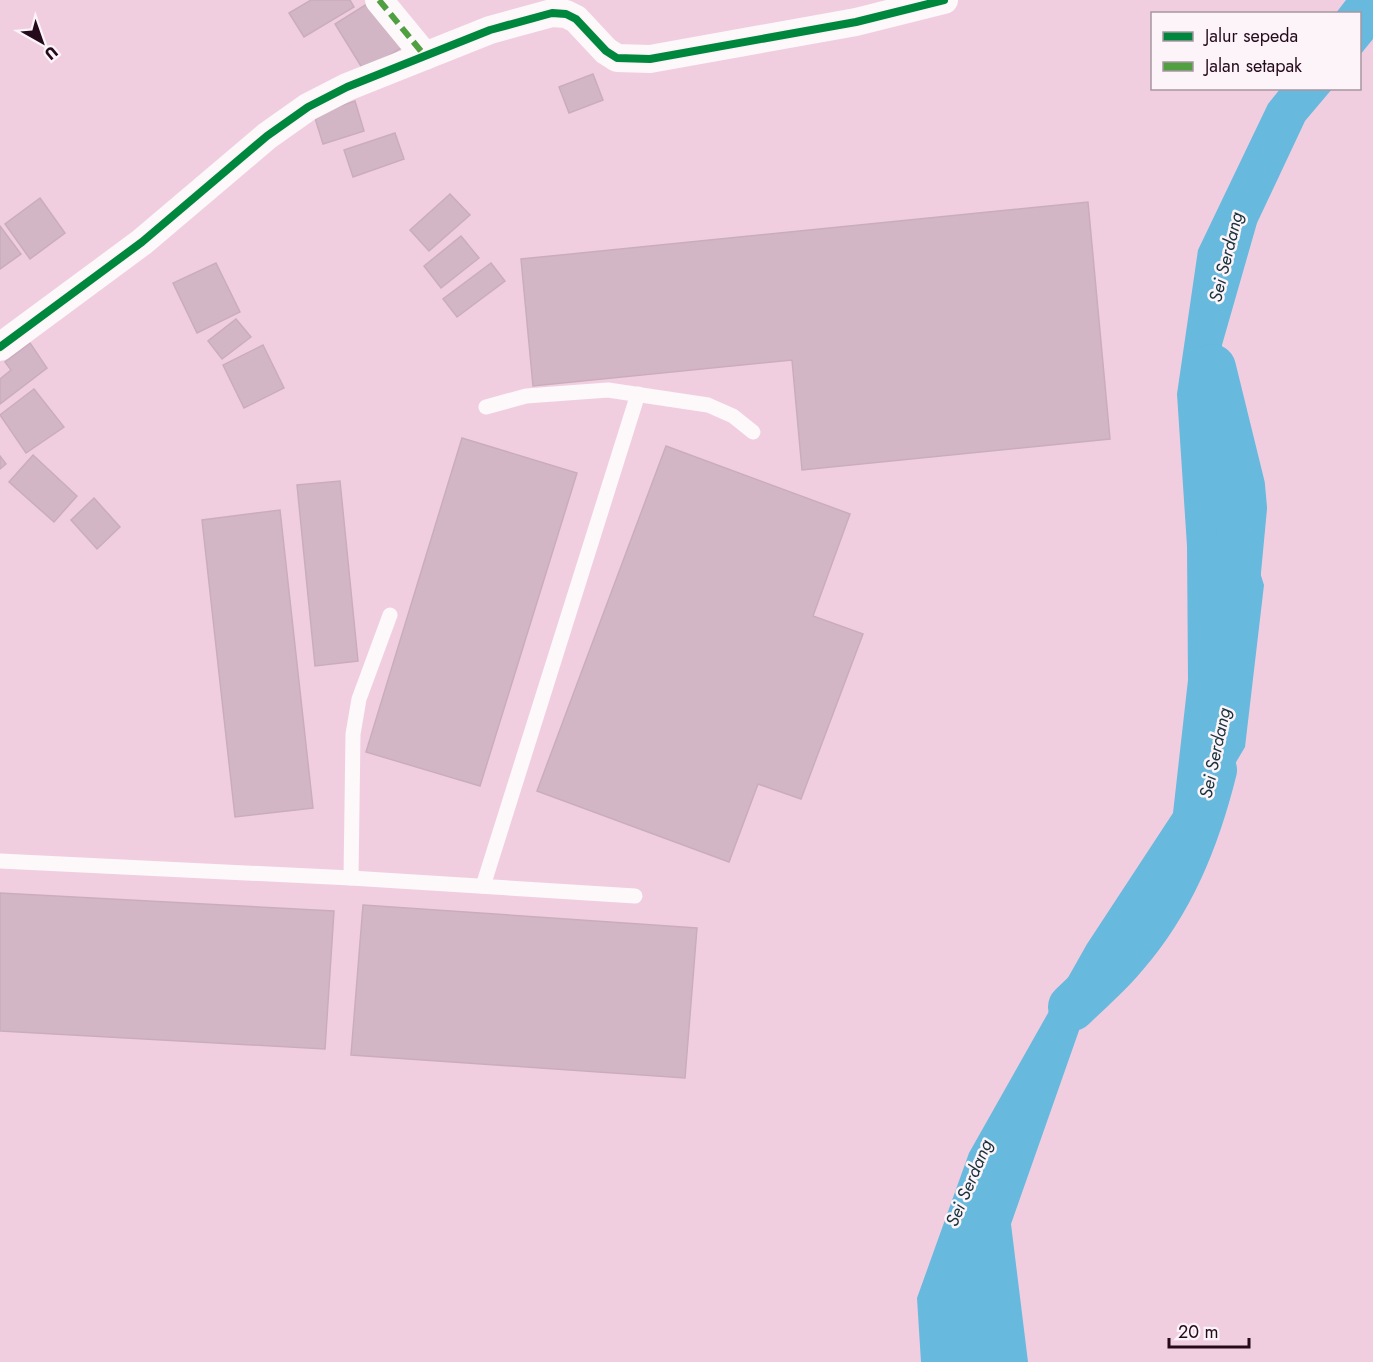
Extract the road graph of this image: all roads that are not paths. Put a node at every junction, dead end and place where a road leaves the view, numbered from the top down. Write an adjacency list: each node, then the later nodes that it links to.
1 (379, 0): 3 (street)
2 (944, 0): 3 (street)
3 (425, 56): 4 (street)
4 (0, 347)
5 (638, 394): 6 (lane); 7 (lane); 11 (lane)
6 (486, 408)
7 (753, 432)
8 (390, 615): 10 (lane)
9 (0, 861): 10 (lane)
10 (351, 878): 11 (lane)
11 (483, 886): 12 (lane)
12 (635, 896)

